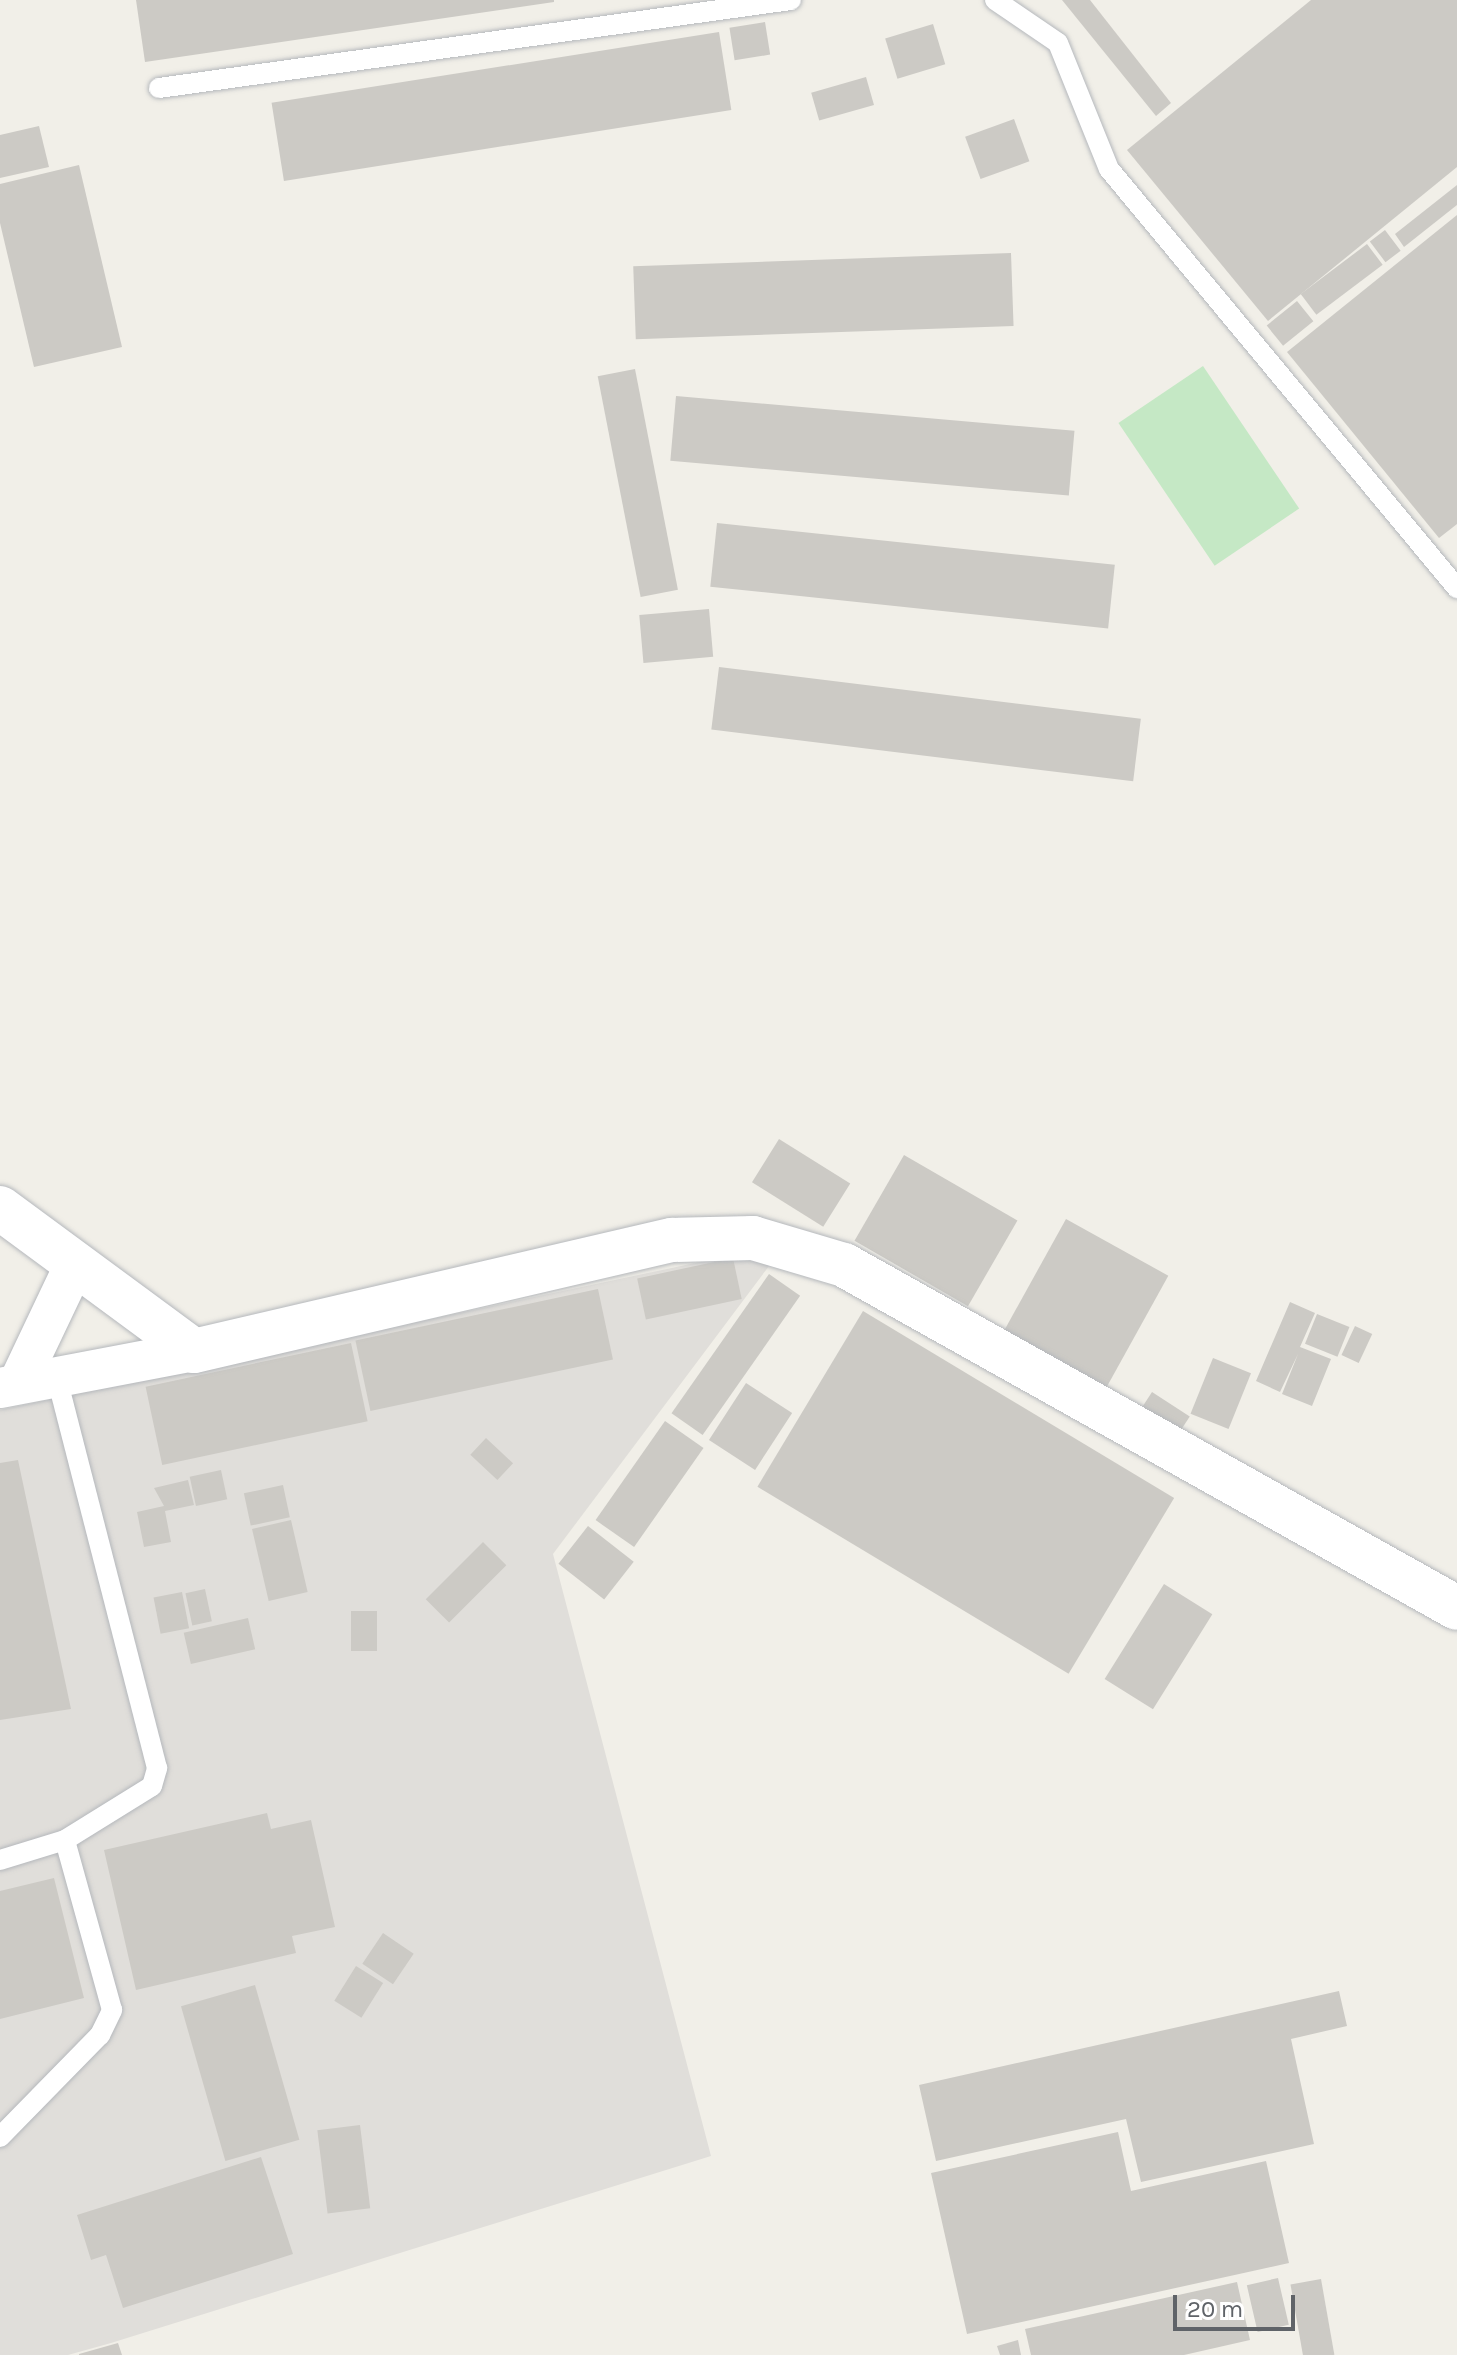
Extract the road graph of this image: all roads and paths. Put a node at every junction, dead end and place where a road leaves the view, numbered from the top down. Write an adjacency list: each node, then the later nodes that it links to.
1 (791, 0): 3 (lane)
2 (995, 0): 5 (lane)
3 (759, 3): 4 (lane)
4 (159, 88)
5 (1457, 588)
6 (0, 1208): 7 (street)
7 (76, 1262): 8 (street); 9 (street)
8 (194, 1351): 9 (street); 10 (street)
9 (25, 1383): 11 (lane)
10 (1457, 1608)
11 (65, 1840): 12 (lane); 13 (lane)
12 (0, 1860)
13 (0, 2137)

